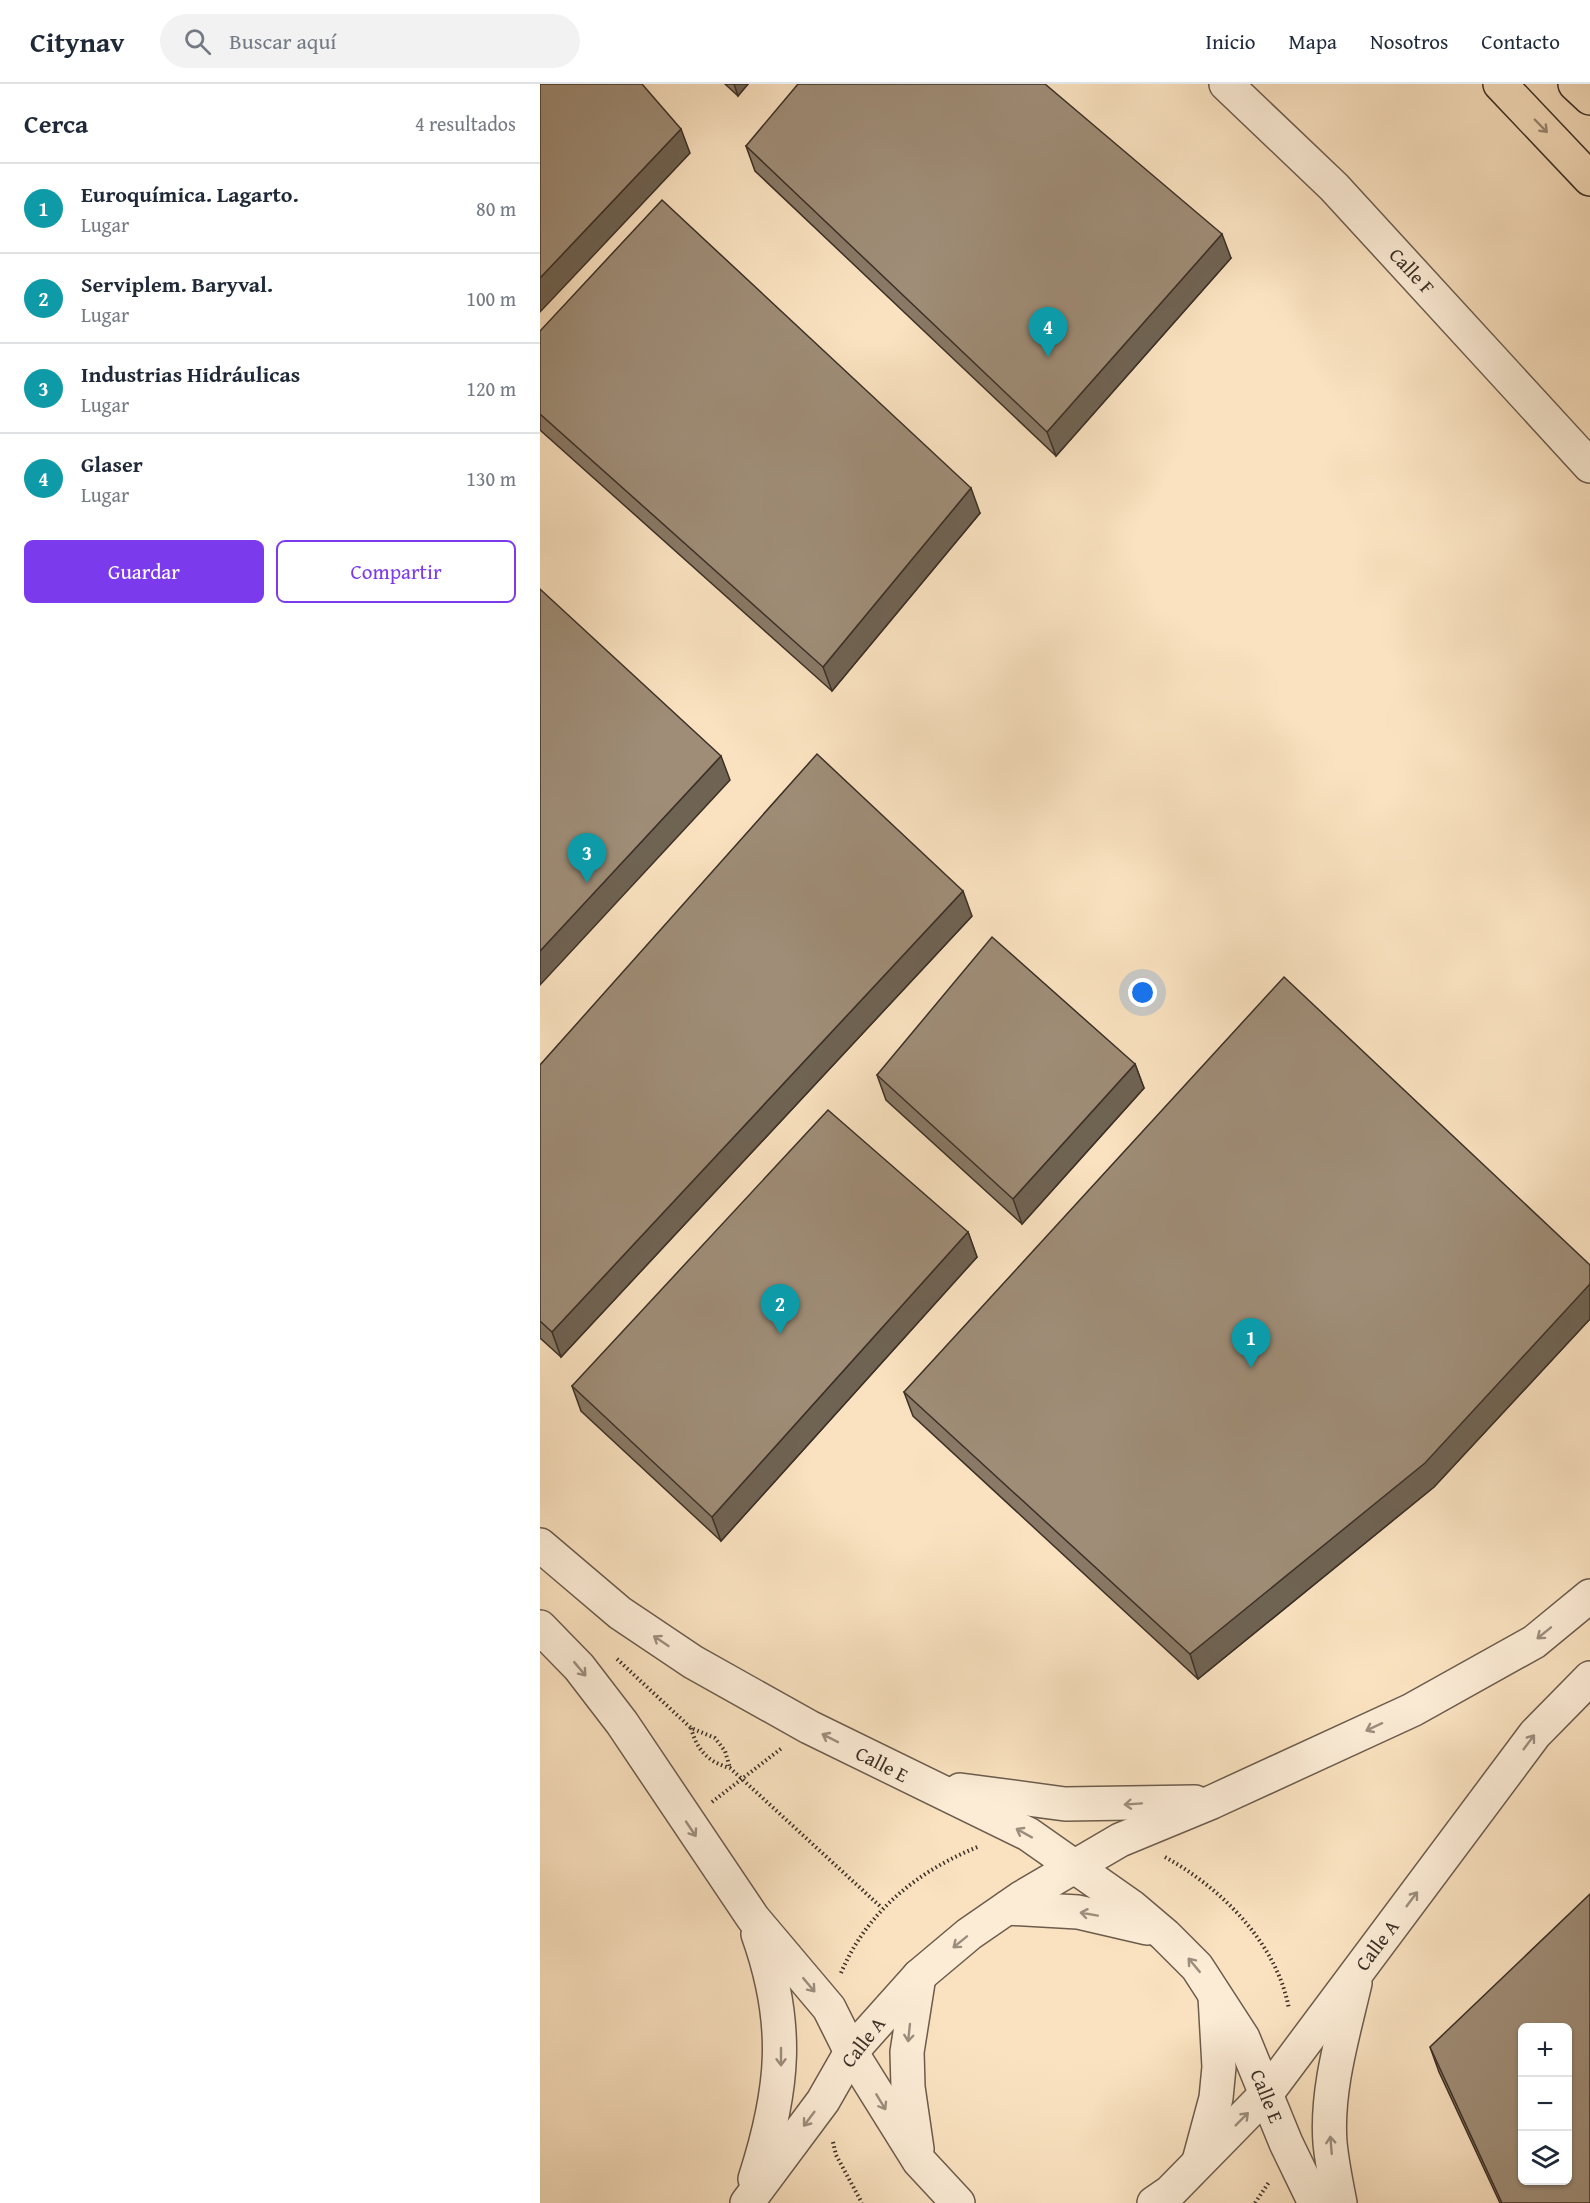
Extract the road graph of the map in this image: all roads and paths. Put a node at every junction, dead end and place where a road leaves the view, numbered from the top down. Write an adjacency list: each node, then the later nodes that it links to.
1 (1226, 84): 6 (street, Calle F)
2 (1500, 84): 5 (highway, one-way to 5)
3 (1575, 84): 4 (highway)
4 (1590, 98)
5 (1590, 179)
6 (1590, 466)
7 (540, 1545): 11 (street, Calle E, one-way to 7)
8 (1590, 1596): 15 (street, Calle A, one-way to 15)
9 (540, 1627): 16 (street, one-way to 16)
10 (1590, 1678): 24 (street, Calle A, one-way to 10)
11 (809, 1727): 13 (path); 14 (street, Calle E, one-way to 11)
12 (730, 1768): 12 (path); 13 (path)
13 (742, 1779): 16 (path); 20 (path)
14 (917, 1782): 15 (street, one-way to 14); 17 (street, Calle E, one-way to 14)
15 (1212, 1802): 18 (street, Calle A)
16 (686, 1822): 22 (street, one-way to 22)
17 (1028, 1834): 19 (street, Calle E); 20 (path)
18 (1120, 1840): 19 (street, Calle A); 29 (path)
19 (1072, 1867): 21 (street, Calle A); 23 (street, Calle E)
20 (882, 1908): 27 (path)
21 (1007, 1908): 23 (street, one-way to 21); 25 (street, Calle A, one-way to 25)
22 (753, 1918): 27 (street, one-way to 27); 34 (street, one-way to 34)
23 (1165, 1935): 26 (street, Calle E, one-way to 23)
24 (1359, 1970): 29 (street, Calle A); 39 (street, one-way to 24)
25 (919, 1976): 28 (street, Calle A); 32 (street, one-way to 32)
26 (1215, 1992): 30 (street, Calle E); 33 (street, Calle E)
27 (829, 2008): 28 (street)
28 (851, 2052): 31 (street, Calle A); 32 (street, one-way to 32)
29 (1297, 2052): 30 (street, Calle A)
30 (1267, 2093): 33 (street, Calle A, one-way to 30); 38 (street, Calle E)
31 (822, 2101): 34 (street, Calle A, one-way to 34); 35 (path)
32 (919, 2161): 36 (street)
33 (1198, 2162): 37 (street, Calle A)
34 (747, 2203)
35 (862, 2203)
36 (958, 2203)
37 (1154, 2203)
38 (1315, 2203)
39 (1340, 2203)

